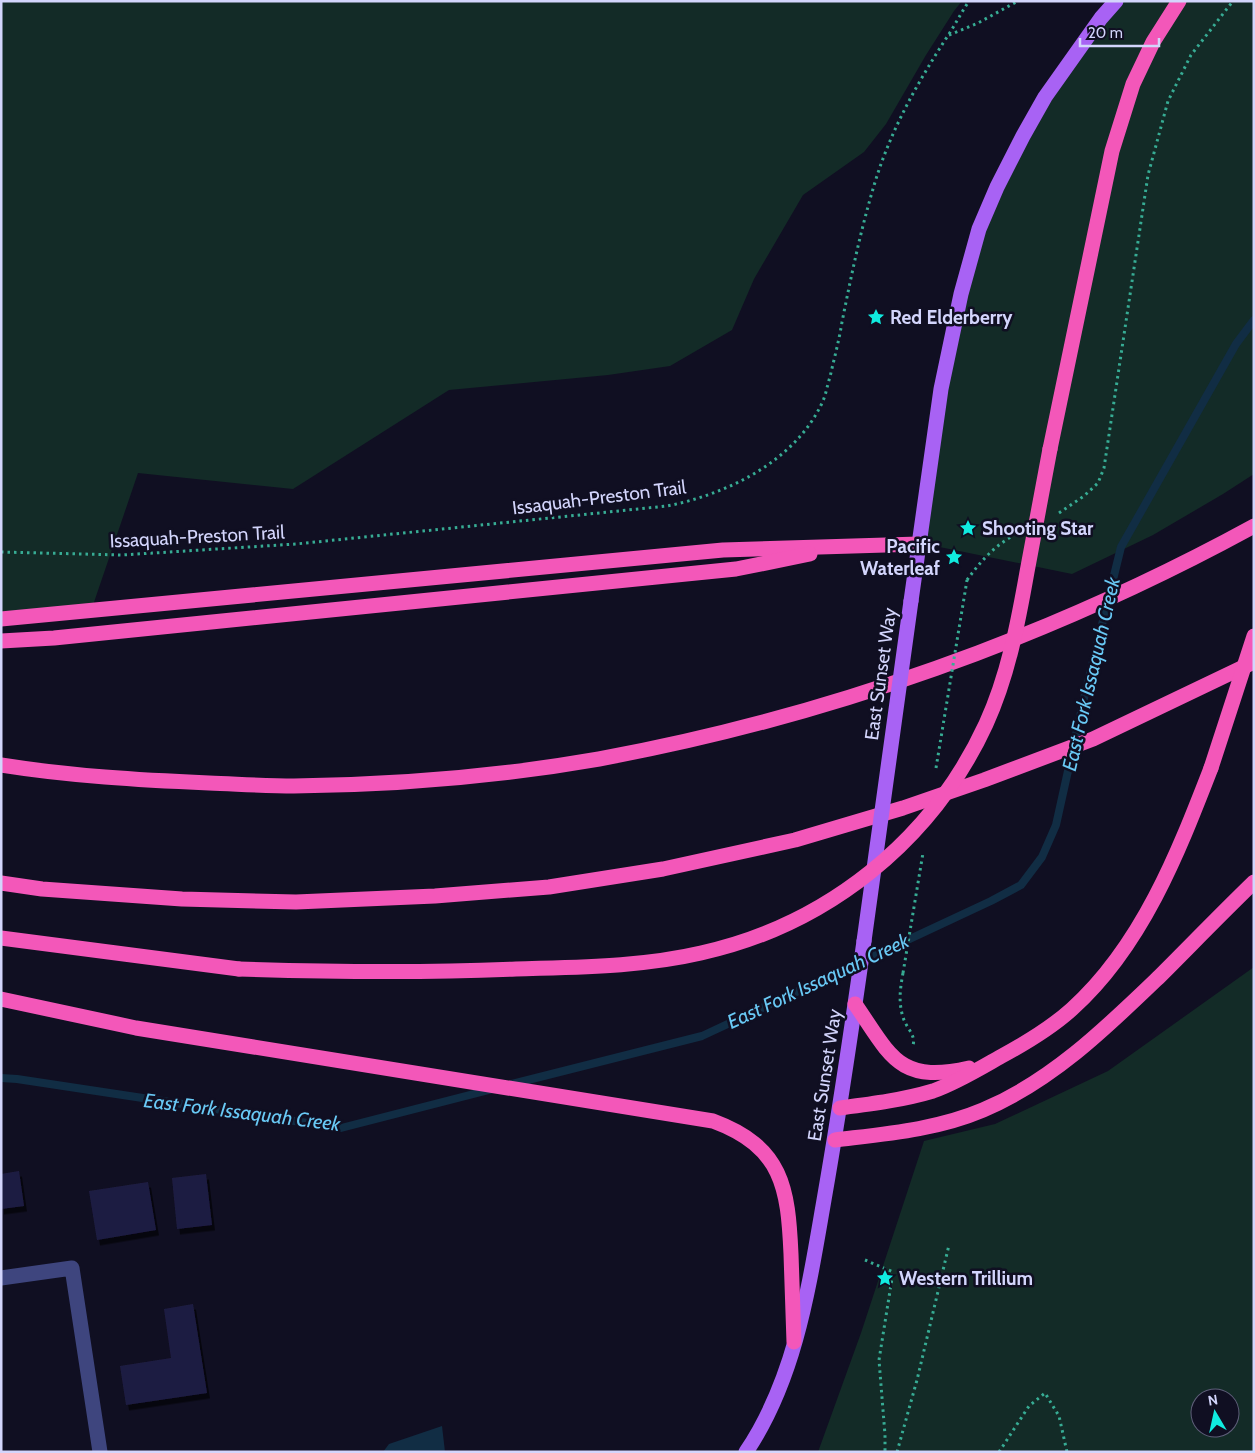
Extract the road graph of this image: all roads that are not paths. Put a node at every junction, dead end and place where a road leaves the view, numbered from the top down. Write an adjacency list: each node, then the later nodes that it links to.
1 (1116, 1): 4 (main road, East Sunset Way)
2 (1179, 1): 13 (highway, bridge)
3 (1254, 526): 10 (highway)
4 (919, 544): 5 (highway); 15 (main road, East Sunset Way, bridge)
5 (851, 545): 6 (highway); 8 (highway)
6 (1, 619)
7 (1254, 636): 16 (highway, bridge)
8 (1, 641)
9 (1254, 662): 12 (highway)
10 (1, 765)
11 (1254, 882): 18 (highway)
12 (1, 883)
13 (1, 938)
14 (1, 999): 20 (highway)
15 (855, 1004): 16 (highway); 17 (main road, East Sunset Way)
16 (990, 1063): 17 (highway)
17 (840, 1108): 18 (main road, East Sunset Way)
18 (835, 1140): 20 (main road, East Sunset Way)
19 (1, 1278): 21 (street)
20 (794, 1342): 22 (main road, East Sunset Way)
21 (100, 1452)
22 (746, 1452)

